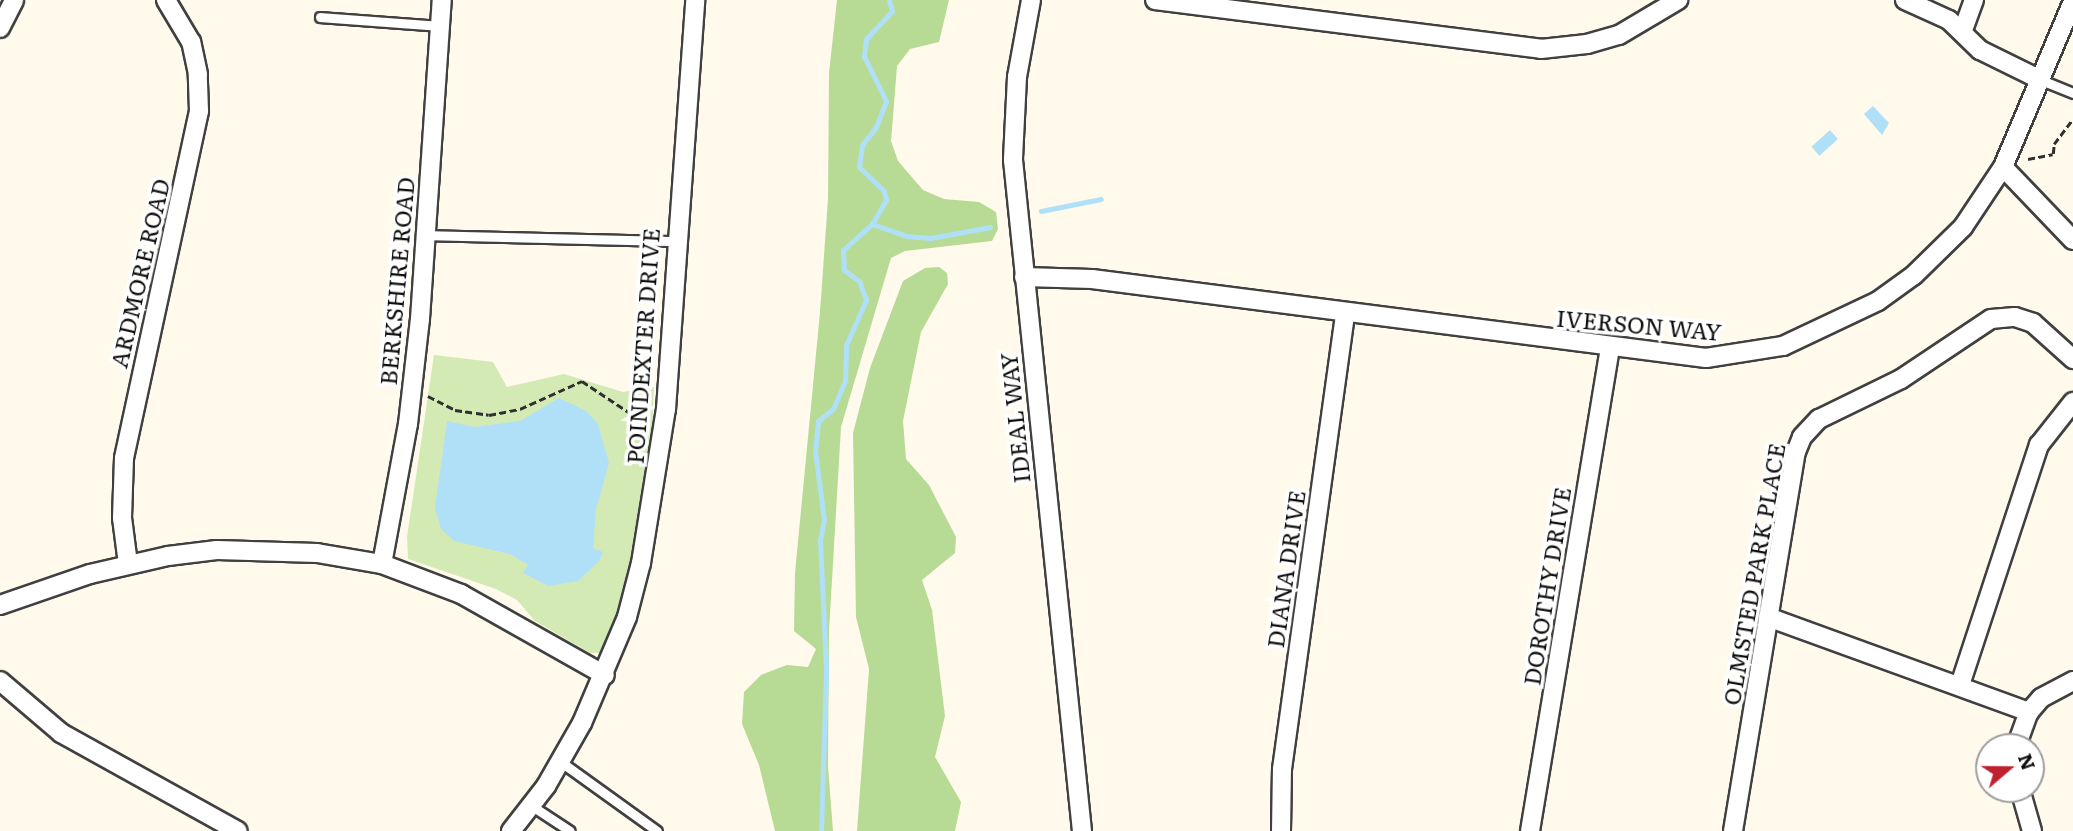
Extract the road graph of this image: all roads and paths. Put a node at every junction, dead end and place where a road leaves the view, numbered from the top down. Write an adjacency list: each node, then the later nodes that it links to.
1 (14, 0): 13 (street)
2 (442, 0): 12 (street, BERKSHIRE ROAD)
3 (695, 0): 22 (street, POINDEXTER DRIVE)
4 (1031, 0): 23 (street, IDEAL WAY)
5 (1155, 0): 6 (street)
6 (1678, 0)
7 (1905, 0): 14 (street)
8 (1974, 0): 14 (street)
9 (169, 1): 30 (street, ARDMORE ROAD)
10 (2073, 1): 15 (street, IVERSON WAY)
11 (320, 17): 12 (lane)
12 (440, 26): 20 (street, BERKSHIRE ROAD)
13 (0, 28)
14 (1963, 30): 15 (street)
15 (2041, 80): 16 (lane); 19 (street, IVERSON WAY)
16 (2073, 93)
17 (2073, 119): 18 (path)
18 (2028, 159)
19 (2003, 167): 21 (street); 25 (street, IVERSON WAY)
20 (426, 235): 22 (lane); 31 (street, BERKSHIRE ROAD)
21 (2073, 240)
22 (675, 241): 34 (street, POINDEXTER DRIVE)
23 (1024, 277): 24 (street, IVERSON WAY); 47 (street, IDEAL WAY)
24 (1345, 313): 25 (street, IVERSON WAY); 48 (street, DIANA DRIVE)
25 (1609, 349): 49 (street, DOROTHY DRIVE)
26 (2073, 359): 33 (street, OLMSTED PARK PLACE)
27 (428, 397): 29 (path)
28 (2073, 402): 37 (street)
29 (633, 415)
30 (128, 564): 31 (street); 32 (street)
31 (382, 564): 34 (street)
32 (0, 605)
33 (1768, 617): 37 (street); 50 (street, OLMSTED PARK PLACE)
34 (604, 675): 40 (street, POINDEXTER DRIVE)
35 (0, 681): 43 (street)
36 (2073, 681): 38 (street)
37 (1960, 685): 38 (street)
38 (2029, 712): 39 (street)
39 (2021, 733)
40 (561, 762): 42 (street, POINDEXTER DRIVE); 46 (lane)
41 (2024, 803): 51 (street)
42 (532, 806): 44 (street, POINDEXTER DRIVE); 45 (lane)
43 (238, 831)
44 (511, 831)
45 (570, 831)
46 (657, 831)
47 (1082, 831)
48 (1281, 831)
49 (1530, 831)
50 (1734, 831)
51 (2032, 831)

